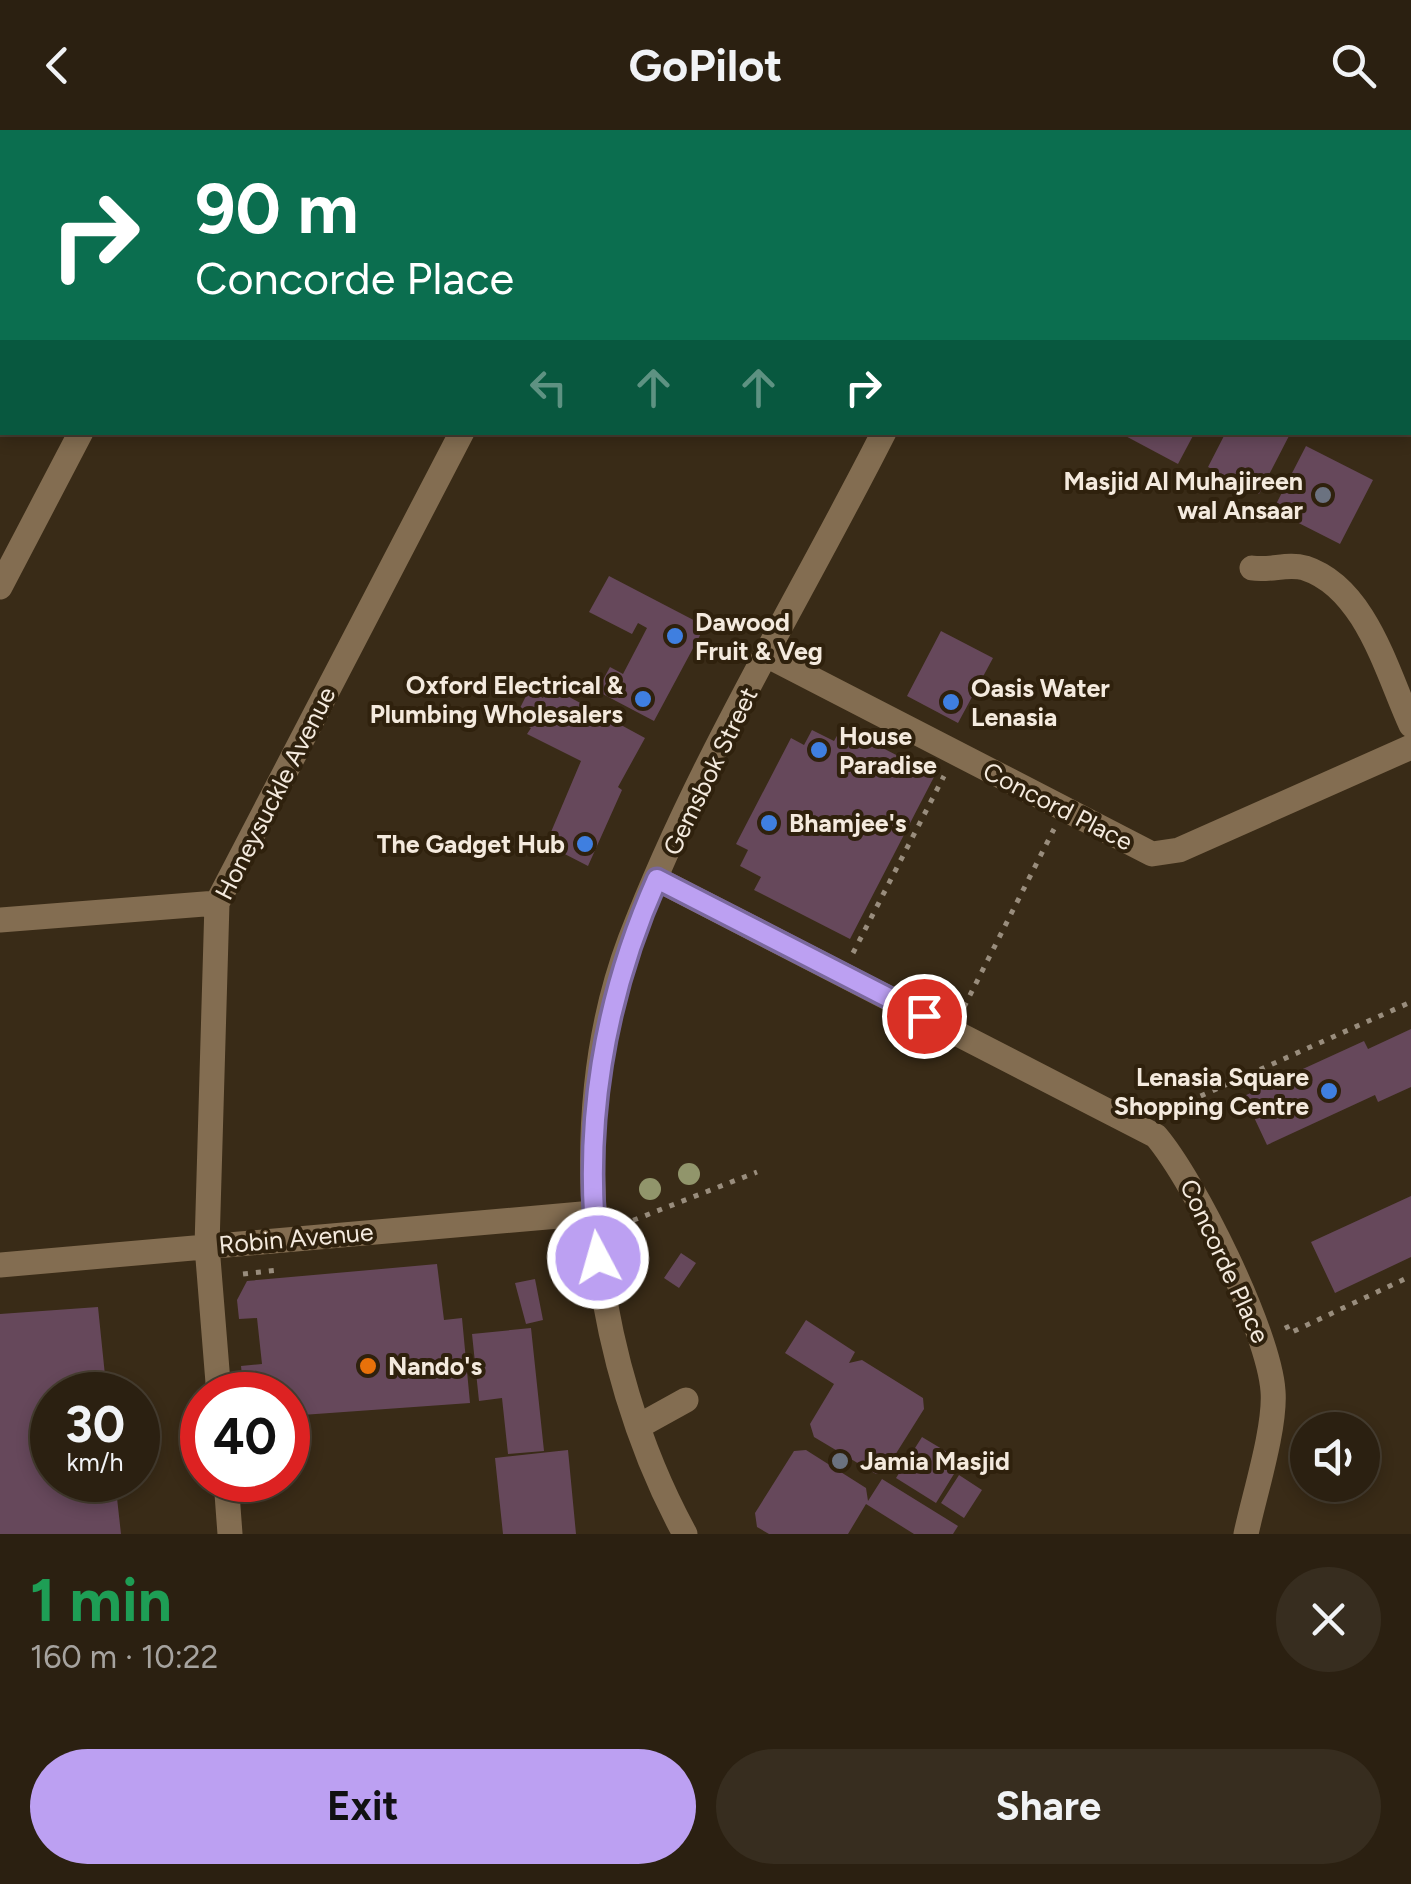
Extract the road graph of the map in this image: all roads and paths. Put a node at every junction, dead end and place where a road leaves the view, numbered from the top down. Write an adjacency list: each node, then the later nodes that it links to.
1 (79, 435): 5 (street)
2 (460, 435): 12 (street, Honeysuckle Avenue)
3 (882, 435): 6 (street, Gemsbok Street)
4 (1252, 568): 7 (street)
5 (0, 587)
6 (768, 656): 9 (street, Concord Place); 11 (street, Gemsbok Street)
7 (1411, 725)
8 (1411, 747): 10 (street, Concord Place)
9 (956, 752): 10 (street, Concord Place); 14 (path)
10 (1065, 809): 17 (path)
11 (657, 879): 14 (street, Concorde Place); 20 (street, Gemsbok Street)
12 (218, 903): 13 (street); 22 (street, Honeysuckle Avenue)
13 (0, 920)
14 (842, 974): 17 (street, Concorde Place)
15 (1411, 1002): 18 (path)
16 (978, 1019): 17 (path)
17 (956, 1020): 32 (street, Concorde Place)
18 (1148, 1104)
19 (757, 1172): 21 (path)
20 (593, 1214): 22 (street, Robin Avenue); 28 (street, Gemsbok Street)
21 (617, 1227)
22 (207, 1246): 23 (street, Robin Avenue); 26 (street, Honeysuckle Avenue)
23 (0, 1265)
24 (1411, 1276): 25 (path)
25 (1290, 1333)
26 (217, 1372)
27 (686, 1400): 28 (street)
28 (638, 1426): 31 (street, Gemsbok Street)
29 (228, 1502): 30 (street)
30 (230, 1534)
31 (685, 1534)
32 (1246, 1534)

